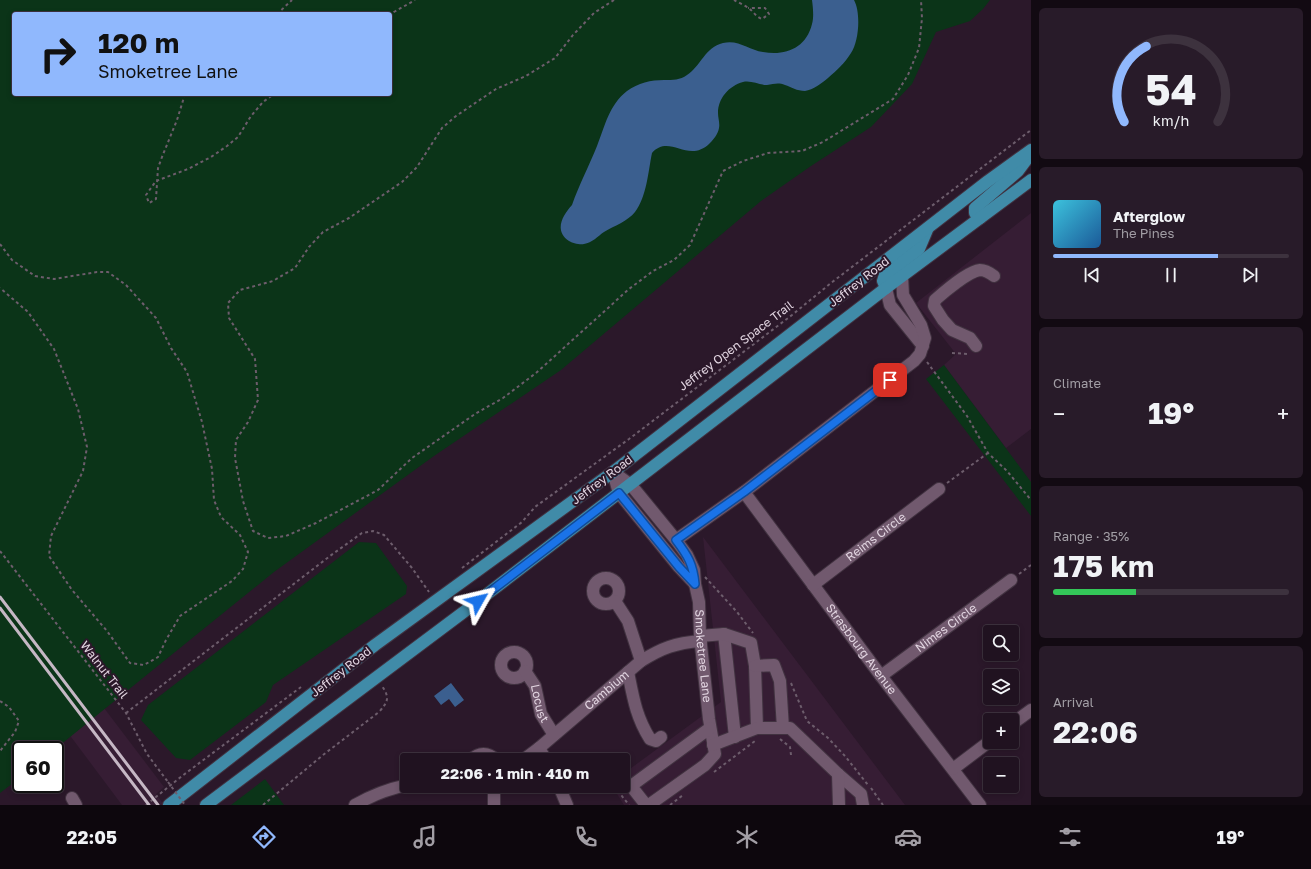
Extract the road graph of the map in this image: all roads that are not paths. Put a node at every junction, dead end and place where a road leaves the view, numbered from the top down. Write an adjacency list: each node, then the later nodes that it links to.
1 (1031, 152): 3 (main road); 4 (main road, Jeffrey Road)
2 (1031, 180): 3 (main road, Jeffrey Road)
3 (980, 218): 5 (main road, Jeffrey Road)
4 (927, 228): 7 (main road); 10 (main road, Jeffrey Road)
5 (902, 276): 7 (main road, Jeffrey Road); 8 (street)
6 (994, 276): 9 (street)
7 (886, 288): 8 (street); 11 (main road, Jeffrey Road)
8 (922, 350): 13 (street)
9 (973, 350)
10 (613, 472): 11 (street, Smoketree Lane); 14 (street); 45 (main road, Jeffrey Road)
11 (631, 485): 14 (main road, Jeffrey Road); 15 (street, Smoketree Lane)
12 (939, 489): 18 (street, Reims Circle)
13 (744, 492): 15 (street); 18 (street, Strasbourg Avenue)
14 (619, 493): 17 (street); 46 (main road, Jeffrey Road)
15 (676, 540): 17 (street, Smoketree Lane)
16 (1011, 580): 26 (street, Nimes Circle)
17 (695, 584): 21 (street, Smoketree Lane)
18 (813, 585): 26 (street, Strasbourg Avenue)
19 (615, 601): 22 (street)
20 (724, 634): 21 (street, Cambium); 23 (street); 34 (street)
21 (700, 639): 22 (street, Cambium); 29 (street, Smoketree Lane)
22 (640, 661): 25 (street, Cambium)
23 (754, 666): 30 (street); 31 (street)
24 (525, 671): 32 (street, Locust)
25 (628, 672): 32 (street, Cambium); 33 (street)
26 (881, 676): 40 (street, Strasbourg Avenue)
27 (1031, 710): 28 (street)
28 (1019, 719)
29 (710, 728): 35 (street, Smoketree Lane); 50 (street, Smoketree Lane)
30 (757, 728): 31 (street); 34 (street)
31 (780, 733): 41 (street)
32 (554, 735): 37 (street, Cambium)
33 (661, 737)
34 (735, 737): 35 (street)
35 (713, 745): 50 (street, Smoketree Lane)
36 (983, 746): 40 (street)
37 (539, 748): 38 (street, Cambium); 39 (street)
38 (532, 753)
39 (542, 753)
40 (953, 769): 53 (street, Strasbourg Avenue)
41 (838, 774): 51 (street); 52 (street)
42 (400, 787): 47 (street)
43 (494, 793): 48 (street)
44 (562, 793): 49 (street)
45 (169, 805)
46 (206, 805)
47 (356, 805)
48 (494, 805)
49 (567, 805)
50 (648, 805)
51 (839, 805)
52 (863, 805)
53 (980, 805)

